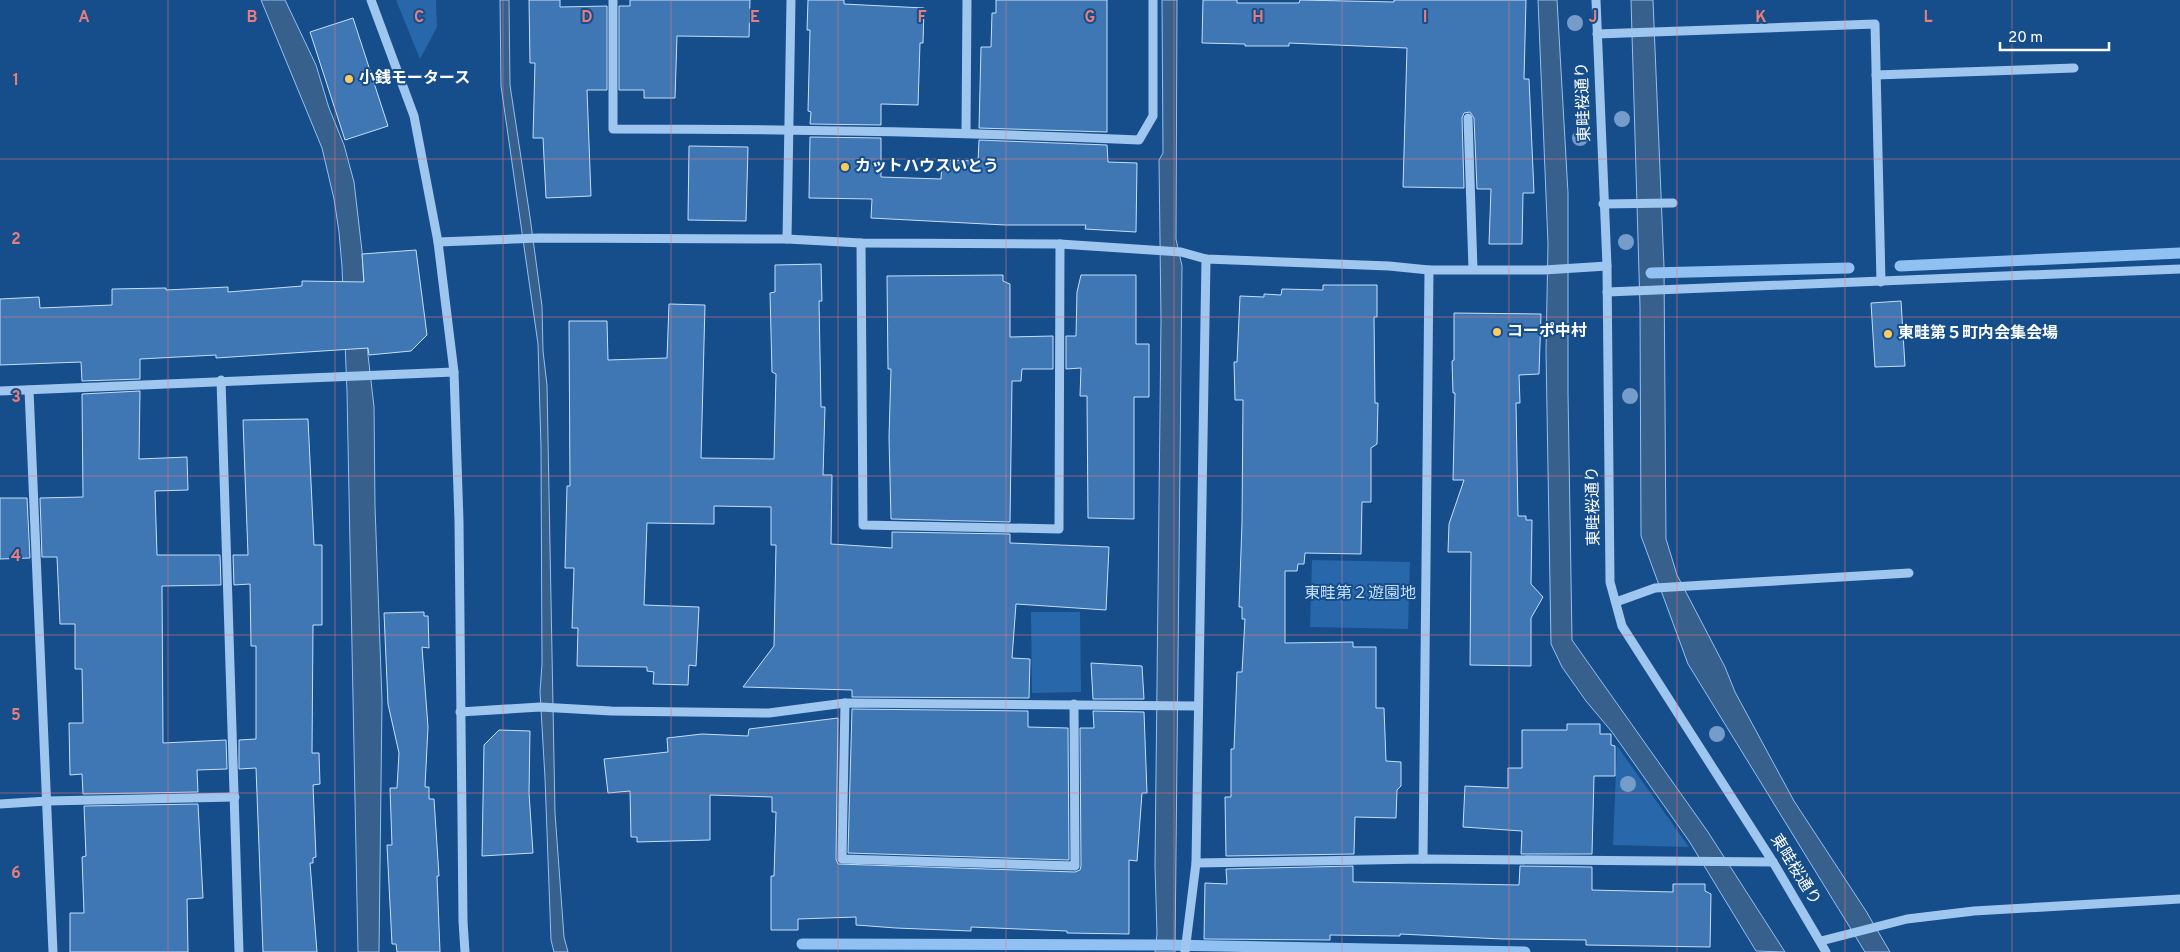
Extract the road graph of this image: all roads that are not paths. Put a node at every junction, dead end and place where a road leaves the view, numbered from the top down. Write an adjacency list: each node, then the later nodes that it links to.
1 (370, 0): 16 (street)
2 (614, 0): 11 (street)
3 (791, 0): 11 (street)
4 (967, 0): 12 (street)
5 (1153, 0): 12 (street)
6 (1596, 0): 7 (street, 東畦桜通り)
7 (1597, 34): 9 (street); 14 (street, 東畦桜通り)
8 (2074, 68): 9 (street)
9 (1876, 75): 24 (street)
10 (1468, 118): 21 (street)
11 (790, 128): 12 (street); 15 (street)
12 (966, 132)
13 (1668, 203): 14 (street)
14 (1604, 204): 20 (street, 東畦桜通り)
15 (787, 239): 16 (street); 17 (street)
16 (438, 242): 26 (street)
17 (861, 243): 18 (street); 18 (street)
18 (1060, 244): 19 (street)
19 (1206, 259): 23 (street); 34 (street)
20 (1606, 266): 21 (street); 25 (street, 東畦桜通り)
21 (1473, 269): 23 (street)
22 (2180, 269): 24 (street)
23 (1429, 270): 39 (street)
24 (1881, 282): 25 (street)
25 (1606, 292): 31 (street, 東畦桜通り)
26 (454, 372): 27 (street); 35 (street)
27 (222, 380): 29 (street); 36 (street)
28 (0, 390): 29 (street)
29 (29, 390): 37 (street)
30 (1909, 574): 31 (street)
31 (1616, 602): 40 (street, 東畦桜通り)
32 (845, 703): 33 (street); 33 (street); 35 (street)
33 (1074, 704): 34 (street)
34 (1198, 706): 41 (street)
35 (460, 712): 46 (street)
36 (235, 798): 37 (street); 45 (street)
37 (47, 801): 38 (street); 44 (street)
38 (0, 804)
39 (1423, 858): 40 (street); 41 (street)
40 (1773, 862): 43 (street, 東畦桜通り)
41 (1196, 863): 47 (street)
42 (2180, 899): 43 (street)
43 (1821, 941): 48 (street, 東畦桜通り)
44 (53, 952)
45 (239, 952)
46 (465, 952)
47 (1185, 952)
48 (1826, 952)

